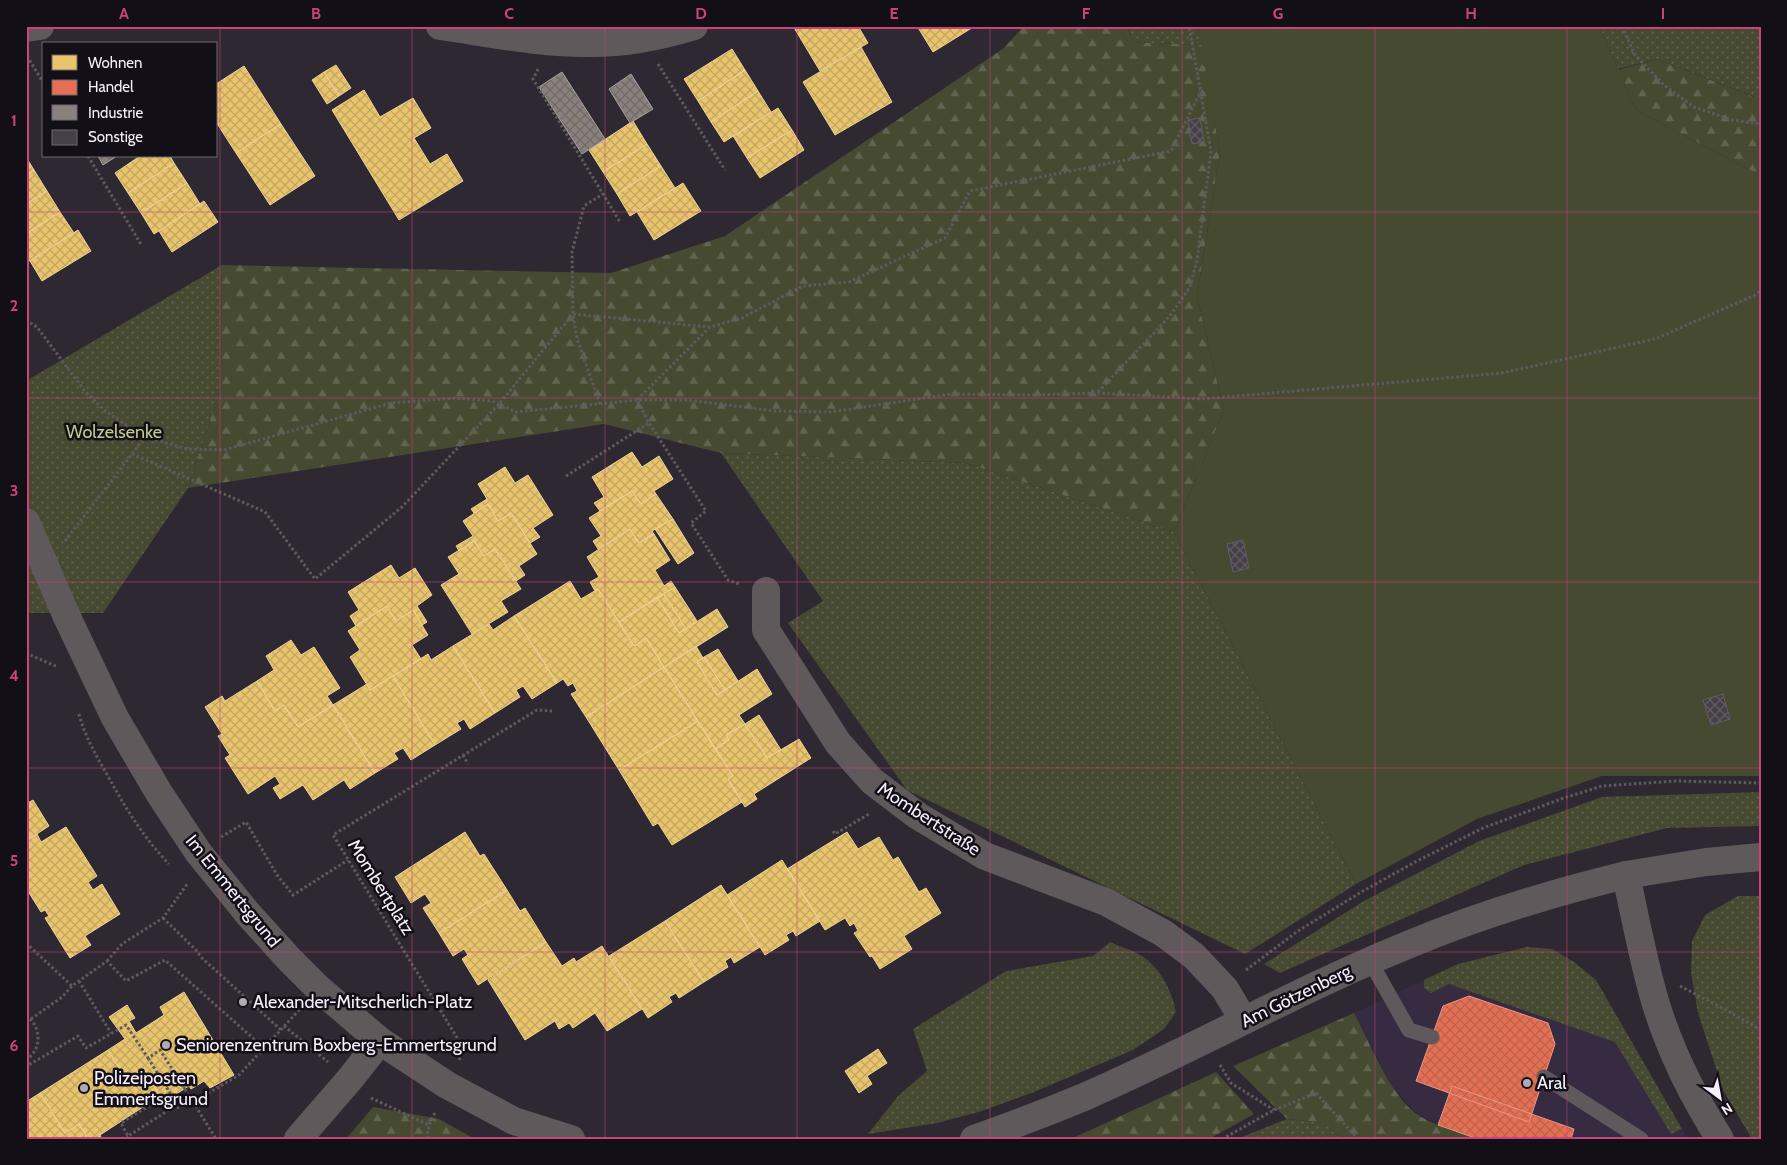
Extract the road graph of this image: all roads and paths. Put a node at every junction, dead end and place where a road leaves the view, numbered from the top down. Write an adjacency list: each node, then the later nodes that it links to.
1 (40, 26): 6 (street)
2 (440, 26): 8 (street)
3 (694, 26): 7 (street)
4 (1189, 26): 11 (path)
5 (1622, 26): 12 (path)
6 (26, 28)
7 (632, 35): 8 (street); 14 (path)
8 (551, 41): 15 (path)
9 (26, 55): 10 (path)
10 (42, 81)
11 (1201, 91): 21 (path); 22 (path)
12 (1761, 124)
13 (89, 158): 17 (path)
14 (725, 170)
15 (603, 194): 16 (path); 19 (path)
16 (620, 222)
17 (142, 246)
18 (1761, 290): 22 (path)
19 (573, 314): 21 (path); 24 (path); 25 (path)
20 (26, 320): 27 (path)
21 (710, 327): 23 (path)
22 (1098, 393): 23 (path)
23 (637, 400): 25 (path); 26 (path)
24 (498, 404): 25 (path); 27 (path); 28 (path)
25 (600, 404)
26 (649, 423): 29 (path); 32 (path)
27 (146, 437): 28 (path)
28 (132, 454): 31 (path)
29 (566, 476)
30 (26, 522): 41 (street, Im Emmertsgrund, bridge)
31 (59, 548)
32 (766, 591): 39 (street, Mombertstraße)
33 (26, 653): 34 (path)
34 (62, 668)
35 (552, 711): 36 (path, Mombertplatz)
36 (463, 755): 37 (path); 43 (path, Mombertplatz)
37 (468, 764)
38 (1761, 784): 53 (path)
39 (895, 798): 40 (path); 53 (street, Mombertstraße)
40 (833, 831)
41 (198, 852): 43 (path); 59 (street, Im Emmertsgrund)
42 (1761, 857): 44 (street, Am Götzenberg)
43 (348, 860): 66 (path, Mombertplatz)
44 (1626, 875): 48 (street, Am Götzenberg); 50 (street)
45 (188, 883): 46 (path)
46 (163, 918): 49 (path); 60 (path)
47 (26, 943): 52 (path)
48 (1370, 961): 55 (street, Am Götzenberg); 58 (lane)
49 (107, 962): 51 (path); 60 (path)
50 (1646, 969): 56 (path); 69 (street)
51 (79, 981): 52 (path); 57 (path)
52 (72, 986): 54 (path)
53 (1225, 989): 55 (street, Mombertstraße)
54 (28, 1017): 62 (path)
55 (1244, 1021): 74 (street, Am Götzenberg)
56 (1761, 1030)
57 (111, 1034): 61 (path); 63 (path)
58 (1432, 1037)
59 (380, 1041): 66 (street, Im Emmertsgrund); 72 (street)
60 (264, 1048): 68 (path)
61 (148, 1058): 68 (path); 71 (path, bridge)
62 (26, 1060)
63 (26, 1064)
64 (1223, 1070): 67 (path)
65 (1544, 1077): 77 (lane)
66 (447, 1086): 73 (street, Im Emmertsgrund)
67 (1274, 1110): 75 (path); 76 (path)
68 (128, 1136): 70 (path)
69 (1717, 1138)
70 (122, 1139)
71 (216, 1139)
72 (298, 1139)
73 (570, 1139)
74 (974, 1139)
75 (1222, 1139)
76 (1358, 1139)
77 (1641, 1139)

